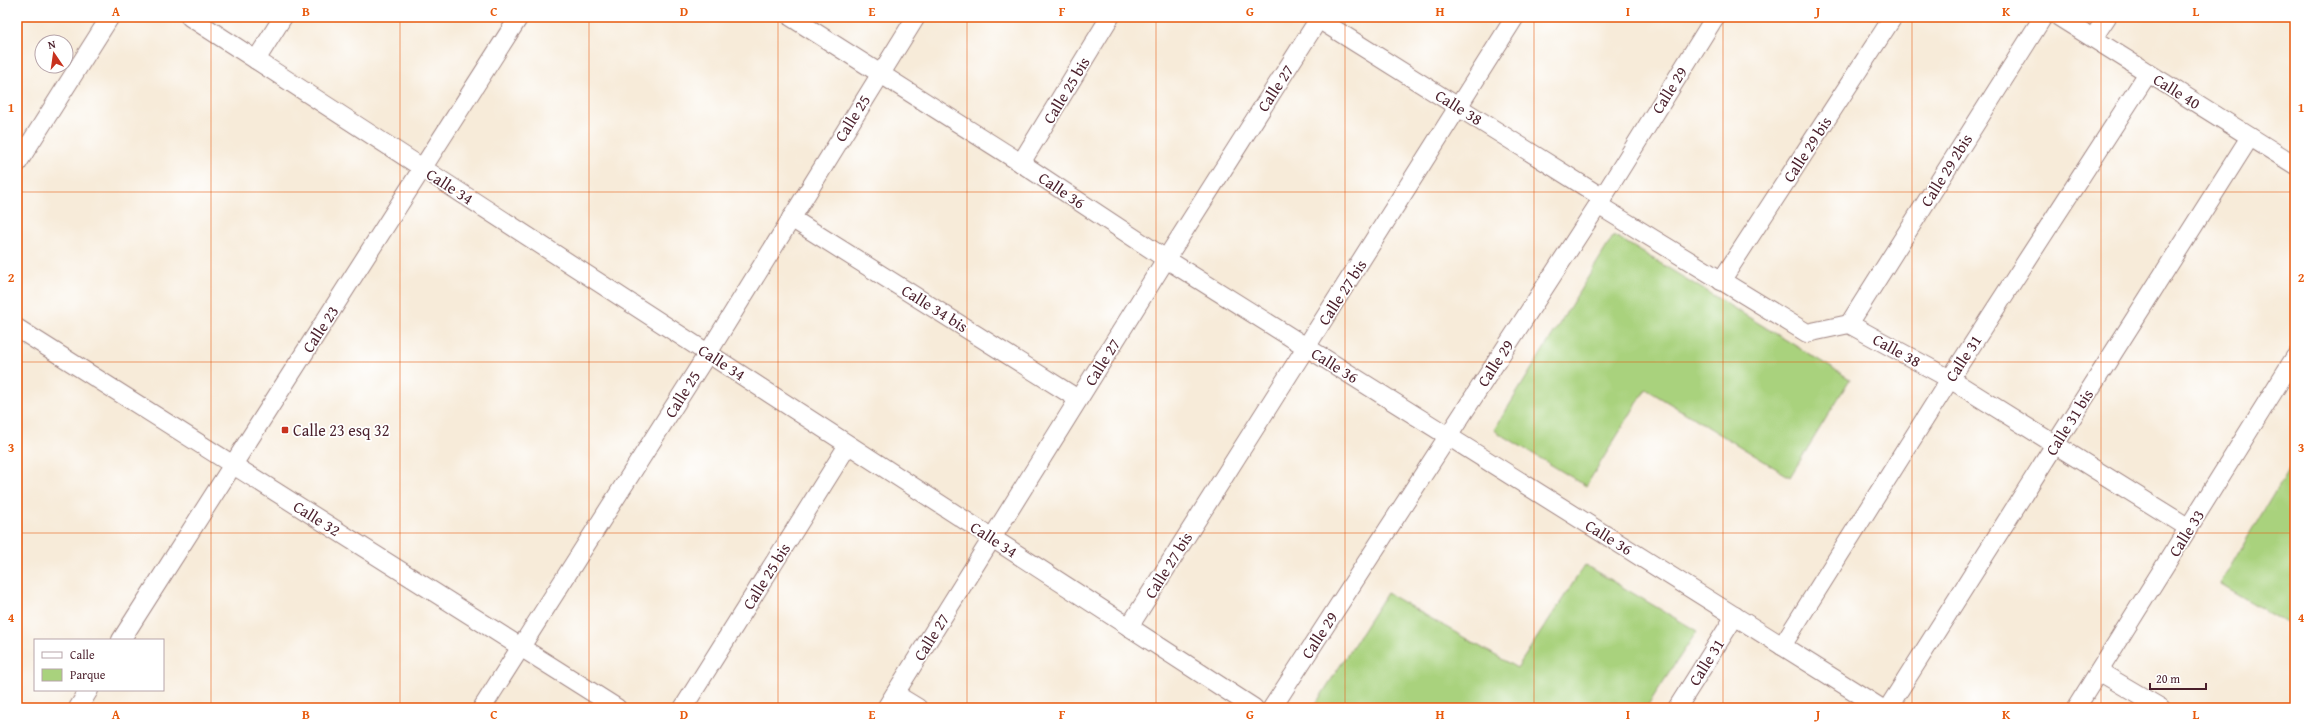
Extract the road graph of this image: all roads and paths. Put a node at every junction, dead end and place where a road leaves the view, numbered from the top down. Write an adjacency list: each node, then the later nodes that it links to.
1 (110, 17): 22 (street)
2 (190, 17): 16 (street, Calle 34)
3 (283, 17): 16 (street)
4 (519, 17): 24 (street, Calle 23)
5 (791, 17): 18 (street, Calle 36)
6 (916, 17): 18 (street, Calle 25)
7 (1110, 17): 21 (street, Calle 25 bis)
8 (1515, 17): 19 (street, Calle 27 bis)
9 (1715, 17): 25 (street, Calle 29)
10 (1892, 17): 28 (street, Calle 29 bis)
11 (2043, 17): 29 (street, Calle 29 2bis)
12 (2059, 17): 15 (street, Calle 40)
13 (2107, 17): 15 (street)
14 (1318, 18): 19 (street, Calle 38); 27 (street, Calle 27)
15 (2093, 38): 17 (street, Calle 40)
16 (256, 60): 24 (street, Calle 34)
17 (2148, 72): 20 (street, Calle 40); 34 (street, Calle 31)
18 (880, 73): 21 (street, Calle 36); 26 (street, Calle 25)
19 (1459, 108): 25 (street, Calle 38); 31 (street, Calle 27 bis)
20 (2250, 137): 23 (street, Calle 40); 38 (street, Calle 31 bis)
21 (1021, 163): 27 (street, Calle 36)
22 (17, 164)
23 (2295, 165)
24 (423, 168): 32 (street, Calle 34); 39 (street, Calle 23)
25 (1601, 202): 28 (street, Calle 38); 36 (street, Calle 29)
26 (791, 218): 32 (street, Calle 25); 35 (street, Calle 34 bis)
27 (1166, 259): 31 (street, Calle 36); 35 (street, Calle 27)
28 (1721, 281): 29 (street, Calle 38)
29 (1849, 324): 34 (street, Calle 38)
30 (17, 328): 39 (street, Calle 32)
31 (1306, 347): 36 (street, Calle 36); 43 (street, Calle 27 bis)
32 (708, 353): 37 (street, Calle 34); 46 (street, Calle 25)
33 (2293, 363): 40 (street, Calle 33)
34 (1950, 379): 38 (street, Calle 38); 45 (street, Calle 31)
35 (1078, 399): 41 (street, Calle 27)
36 (1448, 436): 42 (street, Calle 36); 56 (street, Calle 29)
37 (848, 445): 41 (street, Calle 34); 53 (street, Calle 25 bis)
38 (2055, 445): 40 (street, Calle 38); 59 (street, Calle 31 bis)
39 (233, 465): 44 (street, Calle 23); 46 (street, Calle 32)
40 (2189, 528): 47 (street, Calle 33)
41 (992, 538): 43 (street, Calle 34); 49 (street, Calle 27)
42 (1735, 616): 45 (street, Calle 36); 57 (street, Calle 31)
43 (1129, 627): 55 (street, Calle 34)
44 (122, 639)
45 (1782, 646): 58 (street, Calle 36)
46 (522, 648): 51 (street, Calle 25); 52 (street, Calle 32)
47 (2100, 672): 60 (street, Calle 33); 61 (street)
48 (88, 691): 50 (street)
49 (891, 701): 54 (street)
50 (78, 708)
51 (482, 708)
52 (617, 708)
53 (683, 708)
54 (918, 708)
55 (1254, 708)
56 (1272, 708)
57 (1676, 708)
58 (1881, 708)
59 (1888, 708)
60 (2076, 708)
61 (2161, 708)

